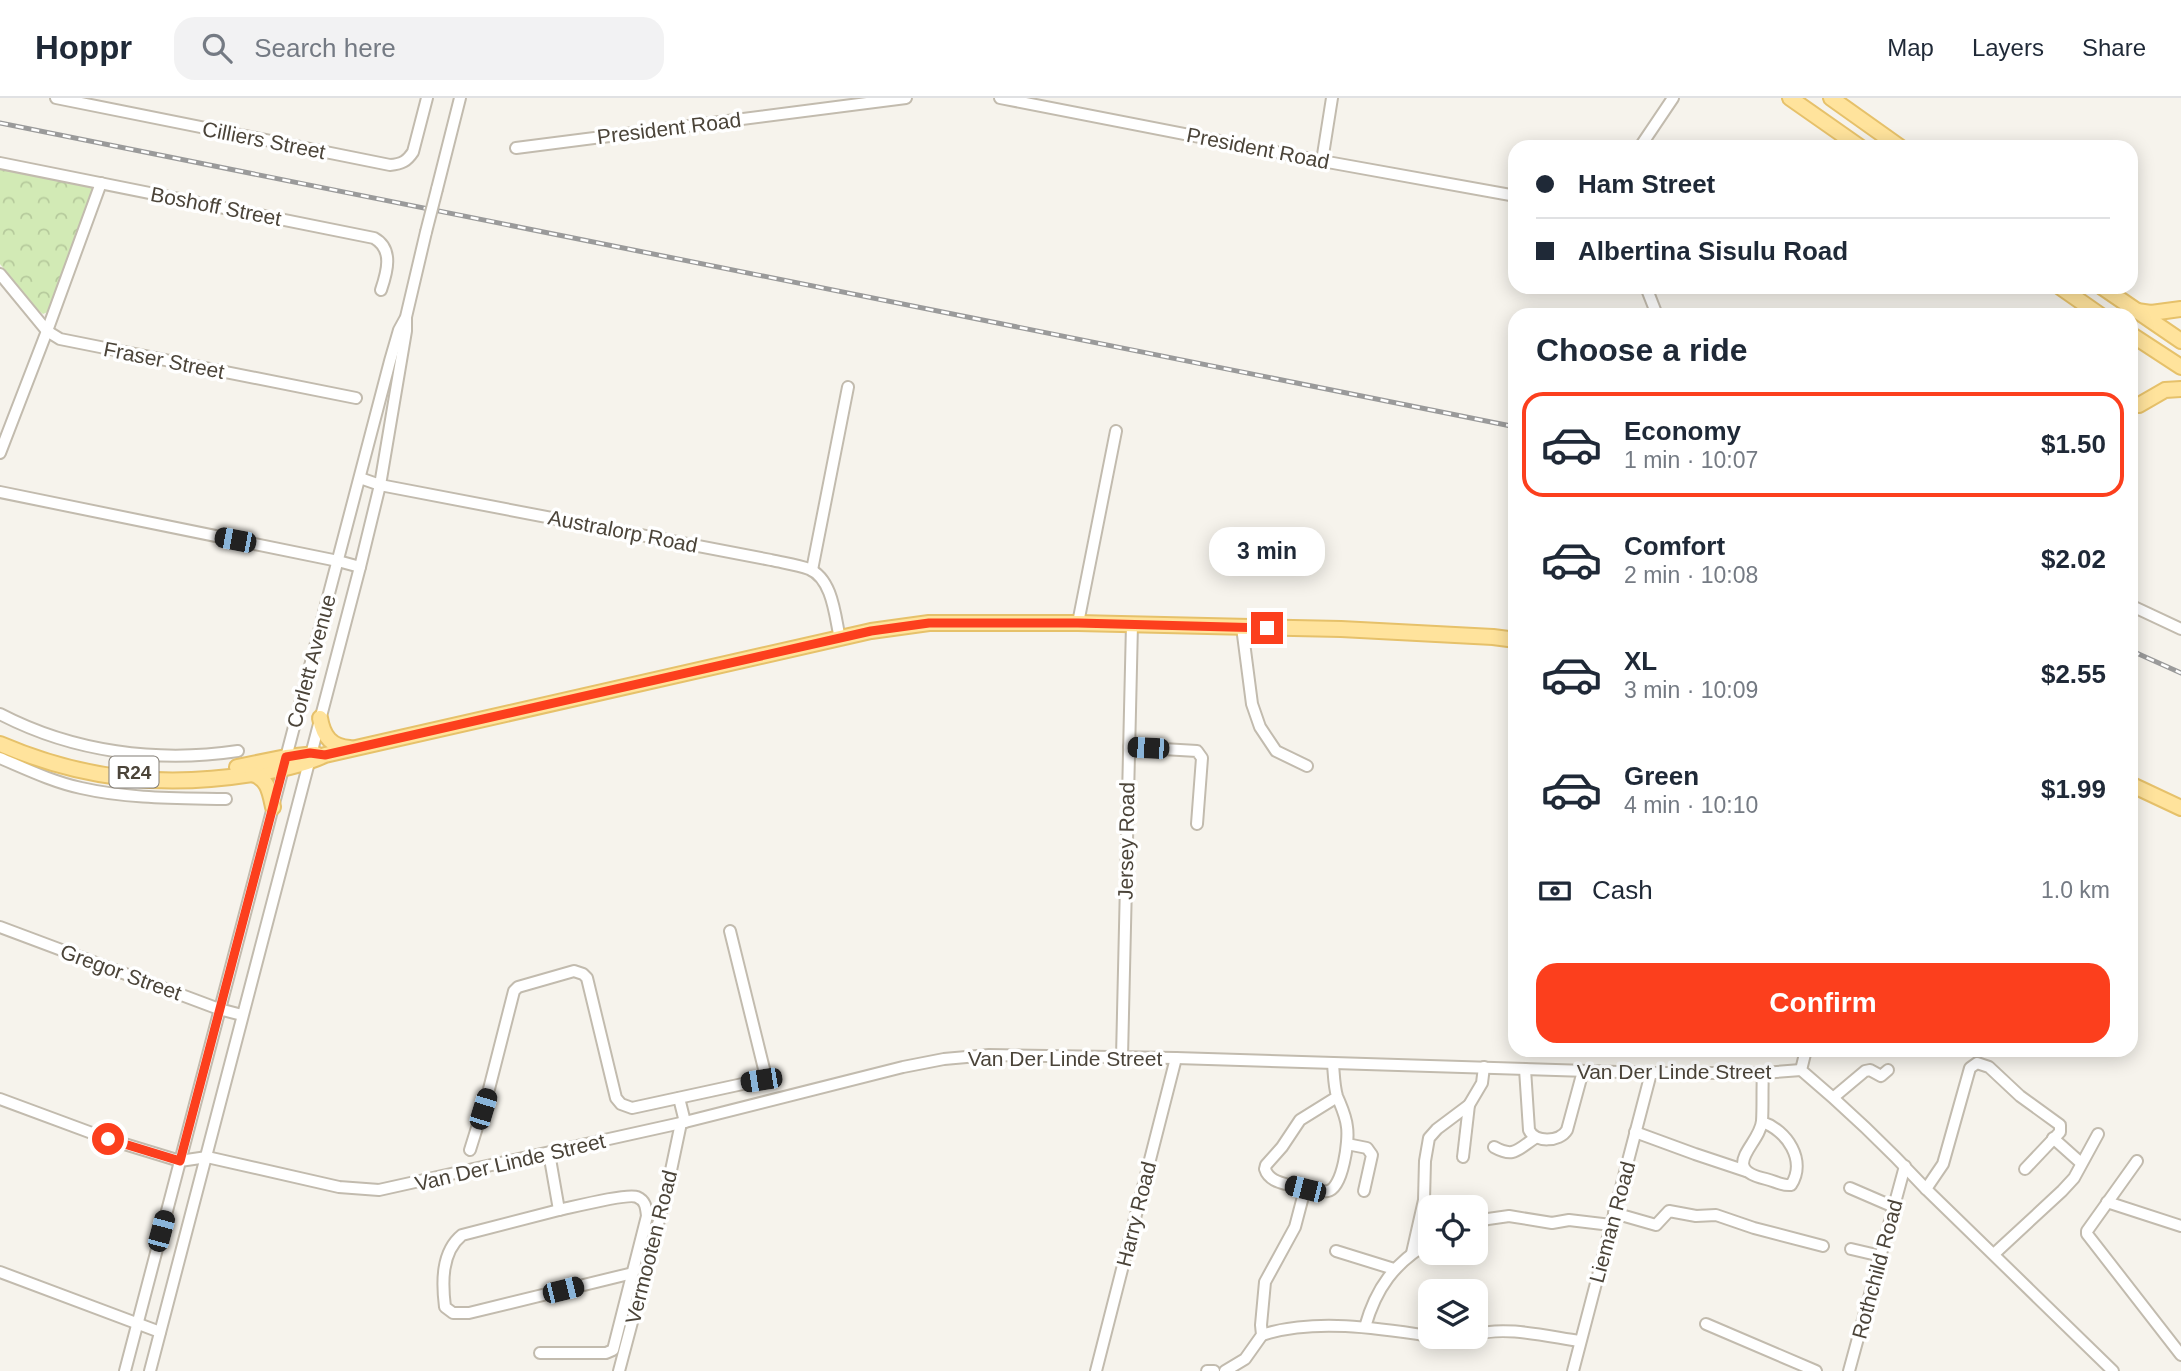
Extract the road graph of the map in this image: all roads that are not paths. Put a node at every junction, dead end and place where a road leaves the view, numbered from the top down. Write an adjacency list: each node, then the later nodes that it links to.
1 (56, 98): 11 (street, Cilliers Street)
2 (427, 98): 11 (street, Cilliers Street)
3 (460, 98): 29 (street, Corlett Avenue, bridge)
4 (906, 98): 10 (street, President Road)
5 (1000, 98): 16 (street, President Road)
6 (1332, 98): 16 (street)
7 (1673, 98): 12 (street)
8 (1790, 98): 13 (main road)
9 (1831, 98): 14 (main road)
10 (873, 100): 15 (street, President Road)
11 (112, 103)
12 (1645, 140)
13 (1850, 140)
14 (1890, 140)
15 (516, 148)
16 (1322, 161): 19 (street, President Road)
17 (0, 163): 18 (street, Boshoff Street)
18 (101, 183): 21 (street, Boshoff Street); 30 (street)
19 (1508, 195)
20 (0, 274): 30 (street, Fraser Street)
21 (381, 290)
22 (2070, 294): 24 (main road)
23 (2112, 294): 25 (main road)
24 (2090, 308)
25 (2133, 308)
26 (2181, 309): 27 (main road)
27 (2138, 310)
28 (2138, 311): 32 (main road)
29 (406, 317): 40 (street, Corlett Avenue); 41 (street, Corlett Avenue)
30 (47, 331): 36 (street, Fraser Street); 39 (street)
31 (2138, 339): 33 (main road)
32 (2181, 341)
33 (2181, 367)
34 (848, 387): 45 (street)
35 (2181, 388): 37 (main road)
36 (356, 398)
37 (2139, 405)
38 (1116, 431): 47 (street)
39 (0, 453)
40 (360, 478): 41 (street, Australorp Road); 43 (street, Corlett Avenue)
41 (380, 485): 44 (street, Corlett Avenue); 45 (street, Australorp Road)
42 (0, 492): 43 (street)
43 (338, 561): 44 (street); 62 (street, Corlett Avenue)
44 (360, 568): 54 (street, Corlett Avenue)
45 (812, 570): 51 (street)
46 (2138, 609): 50 (street)
47 (1078, 623): 48 (main road, R24); 51 (main road, R24)
48 (1132, 624): 49 (main road, R24); 57 (street, Jersey Road)
49 (1242, 627): 52 (main road, R24); 63 (street)
50 (2181, 629)
51 (840, 639): 58 (main road, R24)
52 (1508, 639)
53 (0, 714): 59 (street)
54 (320, 718): 58 (main road); 60 (street, Corlett Avenue)
55 (0, 735): 62 (main road, R24)
56 (0, 744): 64 (main road, R24)
57 (1129, 747): 69 (street); 74 (street, Jersey Road)
58 (355, 748): 60 (main road, R24)
59 (238, 751)
60 (315, 757): 62 (main road, R24); 73 (street, Corlett Avenue)
61 (0, 758): 66 (street)
62 (284, 763): 64 (main road, R24); 67 (street, Corlett Avenue)
63 (1307, 766)
64 (252, 774): 67 (main road)
65 (2138, 788): 68 (main road)
66 (226, 799)
67 (273, 807): 72 (street, Corlett Avenue)
68 (2181, 808)
69 (1198, 824)
70 (0, 927): 72 (street, Gregor Street)
71 (730, 930): 85 (street)
72 (219, 1009): 73 (street, Gregor Street); 104 (street, Corlett Avenue)
73 (242, 1015): 102 (street, Corlett Avenue)
74 (1122, 1057): 76 (street, Van Der Linde Street); 91 (street, Van Der Linde Street)
75 (1804, 1057): 80 (street, Van Der Linde Street)
76 (1176, 1058): 77 (street, Van Der Linde Street); 144 (street, Harry Road)
77 (1333, 1064): 78 (street, Van Der Linde Street); 86 (street)
78 (1484, 1067): 79 (street, Van Der Linde Street); 90 (street)
79 (1525, 1069): 82 (street, Van Der Linde Street); 96 (street)
80 (1801, 1070): 84 (street, Van Der Linde Street); 87 (street, Van Der Linde Street)
81 (1888, 1070): 87 (street)
82 (1583, 1071): 83 (street, Van Der Linde Street); 96 (street)
83 (1651, 1073): 84 (street, Van Der Linde Street); 94 (street, Lieman Road)
84 (1763, 1073): 93 (street)
85 (696, 1094): 88 (street); 91 (street)
86 (1338, 1097): 98 (street); 111 (street)
87 (1834, 1097): 107 (street, Van Der Linde Street)
88 (679, 1098): 92 (street); 100 (street)
89 (0, 1099): 104 (street)
90 (1469, 1105): 103 (street); 125 (street)
91 (702, 1117): 92 (street, Van Der Linde Street)
92 (683, 1122): 101 (street, Van Der Linde Street); 143 (street, Vermooten Road)
93 (1762, 1122): 109 (street); 109 (street)
94 (1636, 1132): 109 (street); 117 (street, Lieman Road)
95 (2098, 1134): 106 (street)
96 (1535, 1138): 99 (street)
97 (2053, 1138): 106 (street); 108 (street); 112 (street)
98 (1347, 1144): 111 (street); 113 (street)
99 (1494, 1147)
100 (470, 1150)
101 (549, 1153): 102 (street, Van Der Linde Street); 116 (street)
102 (207, 1157): 104 (street, Van Der Linde Street); 134 (street, Corlett Avenue)
103 (1463, 1157)
104 (180, 1161): 131 (street, Corlett Avenue)
105 (2137, 1161): 114 (street)
106 (2081, 1163): 126 (street)
107 (1905, 1166): 112 (street, Van Der Linde Street); 115 (street, Rothchild Road)
108 (2025, 1169)
109 (1746, 1171)
110 (1850, 1188): 115 (street)
111 (1305, 1189): 136 (street)
112 (1926, 1189): 126 (street, Van Der Linde Street)
113 (1364, 1191)
114 (2107, 1202): 120 (street); 140 (street)
115 (1894, 1207): 127 (street, Rothchild Road)
116 (559, 1210): 130 (street); 130 (street)
117 (1614, 1213): 119 (street, Lieman Road); 121 (street)
118 (1488, 1219): 119 (street)
119 (1611, 1225): 138 (street, Lieman Road)
120 (2181, 1226)
121 (1823, 1246)
122 (1418, 1249): 125 (street)
123 (1851, 1249): 127 (street)
124 (1336, 1251): 128 (street)
125 (1412, 1253): 128 (street)
126 (1994, 1254): 151 (street, Van Der Linde Street)
127 (1881, 1256): 150 (street, Rothchild Road)
128 (1394, 1269): 133 (street)
129 (0, 1272): 131 (street)
130 (633, 1273): 139 (street)
131 (137, 1324): 134 (street); 141 (street, Corlett Avenue)
132 (1706, 1324): 149 (street)
133 (1365, 1327): 136 (street); 137 (street)
134 (160, 1332): 142 (street, Corlett Avenue)
135 (1488, 1332): 138 (street)
136 (1262, 1335): 147 (street)
137 (1418, 1335)
138 (1580, 1341): 148 (street, Lieman Road)
139 (540, 1353)
140 (2181, 1355)
141 (125, 1371)
142 (150, 1371)
143 (619, 1371)
144 (1096, 1371)
145 (1207, 1371): 146 (street)
146 (1214, 1371)
147 (1225, 1371)
148 (1573, 1371)
149 (1816, 1371)
150 (1849, 1371)
151 (2113, 1371)

